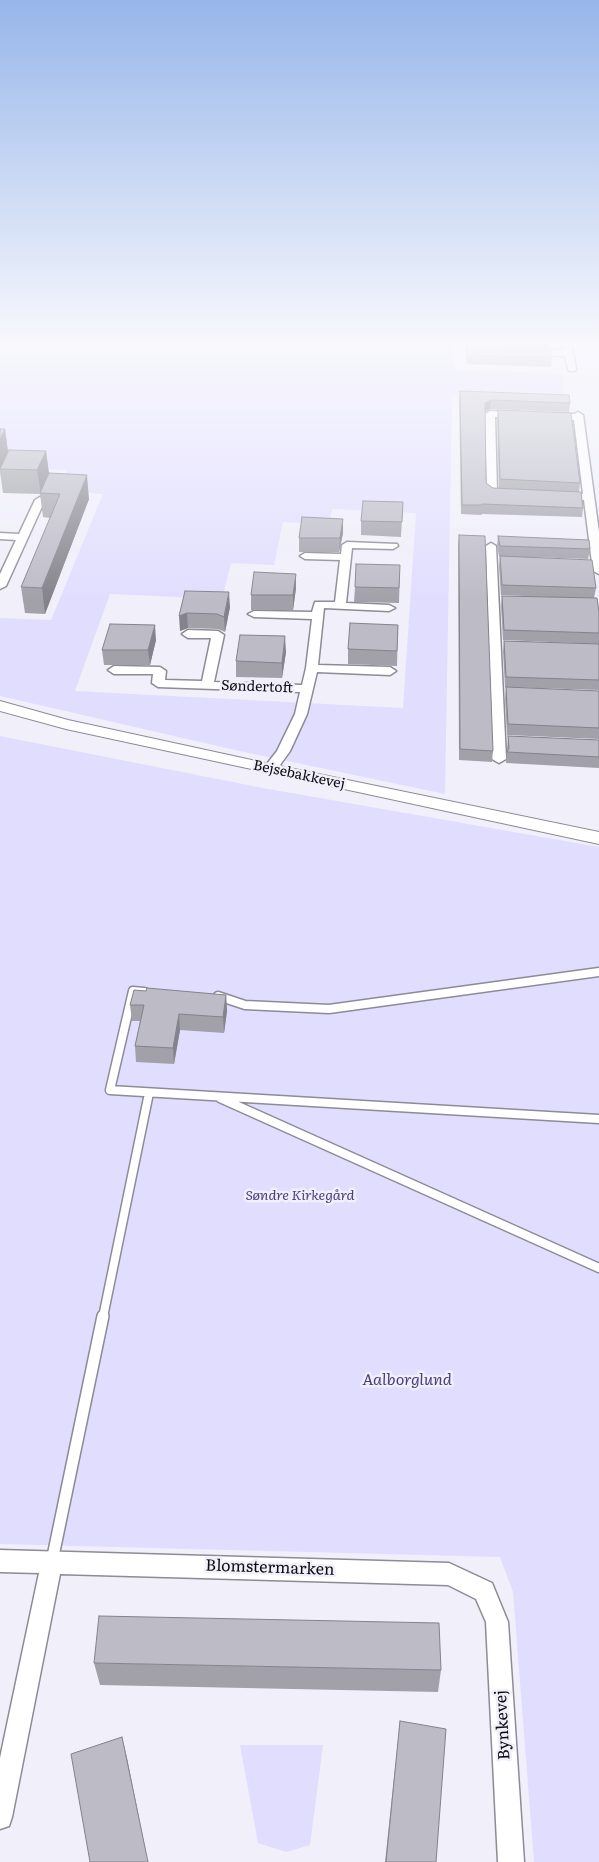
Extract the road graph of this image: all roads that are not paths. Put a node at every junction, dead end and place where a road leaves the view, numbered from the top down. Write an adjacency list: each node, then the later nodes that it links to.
1 (490, 428): 3 (street)
2 (579, 428): 5 (street)
3 (520, 494)
4 (549, 496): 5 (street)
5 (588, 497): 13 (street)
6 (40, 500): 8 (street)
7 (0, 536): 8 (street)
8 (23, 537): 14 (street)
9 (393, 546): 12 (street)
10 (491, 546): 26 (street)
11 (305, 556): 12 (street)
12 (345, 557): 15 (street)
13 (595, 567)
14 (1, 581)
15 (340, 606): 16 (street); 18 (street)
16 (389, 608)
17 (254, 614): 18 (street)
18 (318, 616): 20 (street, Søndertoft)
19 (188, 634): 23 (street, Søndertoft)
20 (312, 668): 22 (street); 24 (street, Søndertoft)
21 (114, 670): 23 (street, Søndertoft)
22 (390, 672)
23 (207, 685): 24 (street, Søndertoft)
24 (307, 689): 27 (street, Søndertoft)
25 (0, 706): 27 (street, Bejsebakkevej)
26 (499, 759)
27 (270, 769): 28 (street, Bejsebakkevej)
28 (599, 838)
29 (599, 972): 31 (lane)
30 (152, 992): 32 (lane)
31 (205, 996)
32 (149, 1093): 33 (lane); 39 (lane)
33 (216, 1097): 34 (lane); 35 (lane)
34 (263, 1100): 35 (lane); 36 (lane)
35 (239, 1108): 37 (lane)
36 (599, 1120)
37 (599, 1268)
38 (0, 1561): 39 (street, Blomstermarken)
39 (52, 1561): 40 (street, Blomstermarken); 41 (street)
40 (484, 1591): 42 (street, Bynkevej)
41 (0, 1817)
42 (511, 1862)

